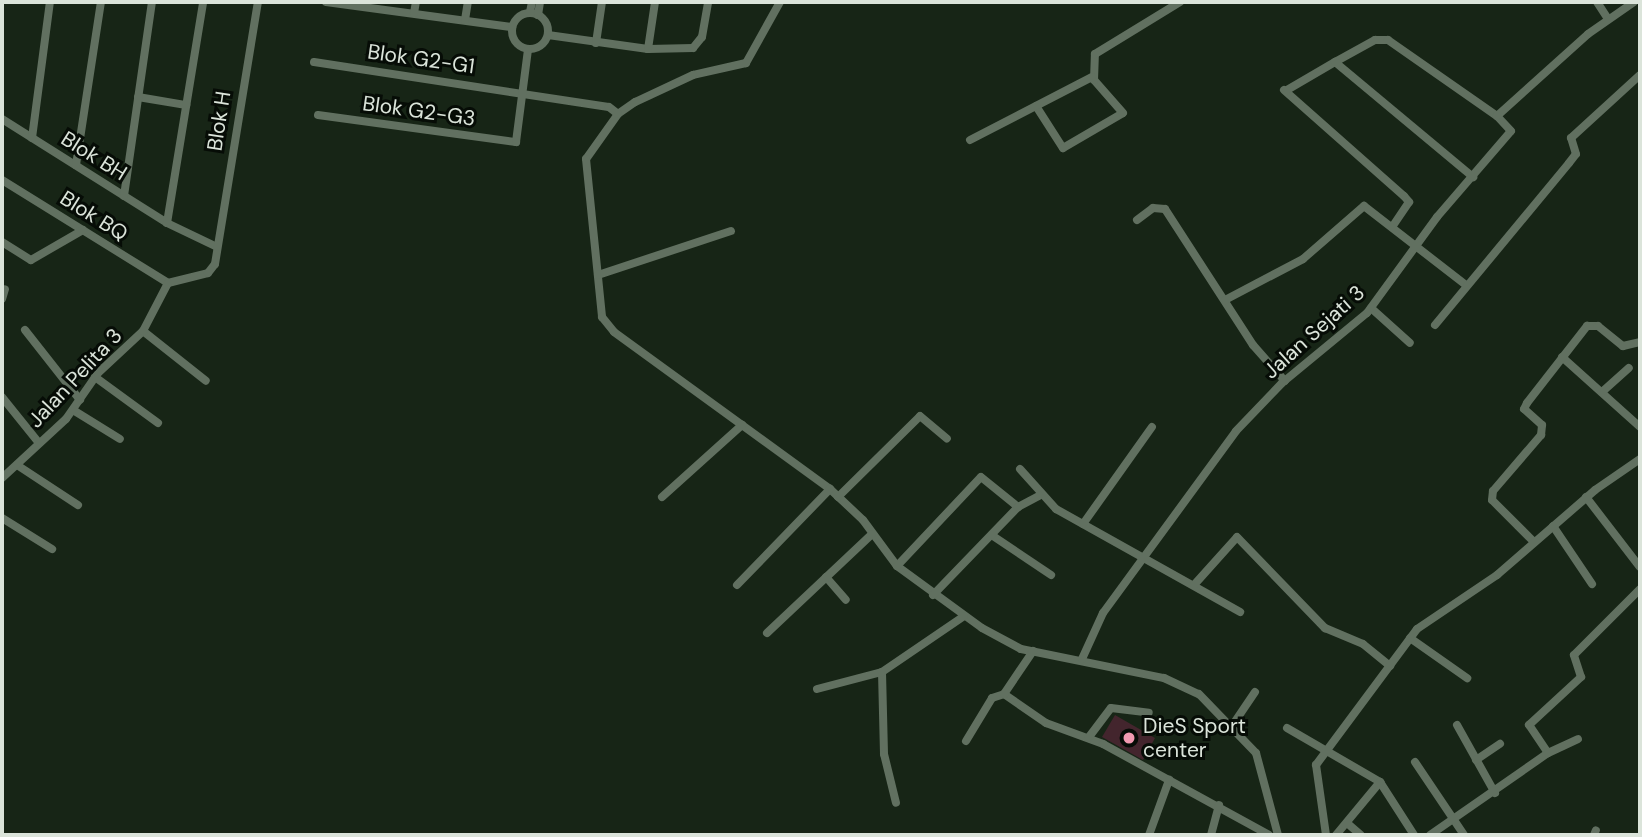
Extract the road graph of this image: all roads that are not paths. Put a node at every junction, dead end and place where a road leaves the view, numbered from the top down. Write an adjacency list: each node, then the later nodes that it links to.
1 (50, 2): 40 (street)
2 (101, 2): 42 (street)
3 (152, 2): 33 (street)
4 (203, 2): 34 (street)
5 (258, 2): 52 (street, Blok H)
6 (326, 2): 18 (street)
7 (416, 2): 19 (street)
8 (468, 2): 22 (street)
9 (532, 2): 20 (street)
10 (540, 2): 20 (street)
11 (602, 2): 25 (street)
12 (655, 2): 26 (street)
13 (708, 2): 26 (street)
14 (780, 2): 36 (street)
15 (1180, 2): 31 (street)
16 (1597, 2): 21 (street)
17 (1634, 2): 21 (street)
18 (366, 5): 19 (street)
19 (414, 13): 22 (street)
20 (534, 14): 23 (street); 24 (street)
21 (1608, 19): 38 (street)
22 (465, 20): 23 (street)
23 (512, 27): 27 (street)
24 (548, 35): 25 (street); 27 (street)
25 (596, 43): 26 (street)
26 (648, 49)
27 (528, 50): 32 (street)
28 (314, 62): 32 (street, Blok G2-G1)
29 (1335, 62): 38 (street); 43 (street); 48 (street)
30 (1640, 75): 56 (street)
31 (1093, 77): 35 (street); 35 (street)
32 (523, 92): 36 (street, Blok G2-G1); 37 (street, Blok G2-G3)
33 (138, 97): 34 (street); 45 (street)
34 (186, 105): 47 (street)
35 (1036, 106): 41 (street)
36 (618, 114): 54 (street)
37 (318, 115)
38 (1497, 116): 43 (street, Jalan Sejati 3)
39 (2, 120): 40 (street, Blok BH)
40 (32, 138): 42 (street, Blok BH)
41 (970, 141)
42 (76, 165): 45 (street, Blok BH)
43 (1473, 177): 53 (street, Jalan Sejati 3)
44 (2, 180): 49 (street, Blok BQ)
45 (124, 196): 47 (street, Blok BH)
46 (1138, 220): 59 (street)
47 (167, 223): 52 (street, Blok BH)
48 (1394, 225): 53 (street); 59 (street)
49 (83, 230): 51 (street); 55 (street, Blok BQ)
50 (731, 231): 54 (street)
51 (2, 242)
52 (217, 247): 55 (street)
53 (1419, 247): 56 (street); 60 (street, Jalan Sejati 3)
54 (598, 275): 76 (street)
55 (168, 283): 63 (street, Jalan Pelita 3)
56 (1467, 286): 61 (street)
57 (5, 289): 58 (street)
58 (2, 299)
59 (1225, 300): 70 (street)
60 (1371, 308): 65 (street); 70 (street, Jalan Sejati 3)
61 (1435, 325)
62 (25, 330): 73 (street)
63 (143, 331): 68 (street, Jalan Pelita 3); 69 (street)
64 (1640, 342): 66 (street)
65 (1410, 343)
66 (1562, 357): 71 (street); 98 (street)
67 (1629, 368): 71 (street)
68 (95, 377): 73 (street, Jalan Pelita 3); 75 (street)
69 (206, 381)
70 (1285, 381): 100 (street, Jalan Sejati 3)
71 (1602, 393): 78 (street)
72 (2, 397): 81 (street)
73 (80, 400): 74 (street, Jalan Pelita 3)
74 (73, 410): 79 (street); 81 (street, Jalan Pelita 3)
75 (158, 423)
76 (743, 425): 86 (street); 90 (street)
77 (1152, 427): 94 (street)
78 (1640, 427)
79 (120, 439)
80 (947, 439): 88 (street)
81 (39, 443): 83 (street, Jalan Pelita 3)
82 (1640, 459): 89 (street)
83 (17, 465): 85 (street, Jalan Pelita 3); 91 (street)
84 (1020, 469): 87 (street)
85 (2, 478)
86 (830, 489): 88 (street); 107 (street)
87 (1039, 496): 92 (street); 94 (street)
88 (838, 497): 96 (street)
89 (1586, 497): 95 (street); 102 (street)
90 (662, 498)
91 (78, 505)
92 (1018, 507): 97 (street); 101 (street)
93 (2, 518): 99 (street)
94 (1083, 524): 100 (street)
95 (1553, 526): 98 (street); 106 (street)
96 (872, 534): 101 (street); 104 (street)
97 (993, 536): 103 (street); 109 (street)
98 (1534, 542): 114 (street)
99 (52, 550)
100 (1144, 561): 105 (street); 116 (street, Jalan Sejati 3)
101 (897, 566): 109 (street)
102 (1640, 567)
103 (1051, 575)
104 (826, 577): 110 (street); 113 (street)
105 (1194, 584): 111 (street); 117 (street)
106 (1592, 584)
107 (737, 585)
108 (1640, 589): 132 (street)
109 (933, 595): 112 (street)
110 (845, 600)
111 (1240, 612)
112 (964, 616): 115 (street); 118 (street)
113 (767, 633)
114 (1410, 638): 117 (street); 119 (street)
115 (1033, 651): 116 (street); 122 (street)
116 (1082, 659): 125 (street)
117 (1390, 666): 131 (street)
118 (882, 672): 120 (street); 138 (street)
119 (1467, 678)
120 (817, 689)
121 (1255, 692): 125 (street)
122 (1004, 694): 127 (street); 129 (street)
123 (1149, 713): 127 (street)
124 (1457, 724): 133 (street)
125 (1232, 726): 145 (street)
126 (1287, 728): 131 (street)
127 (1088, 737): 135 (street)
128 (1578, 739): 132 (street)
129 (966, 741)
130 (1500, 744): 133 (street)
131 (1325, 752): 136 (street); 146 (street)
132 (1549, 753): 137 (street)
133 (1476, 760): 137 (street)
134 (1415, 762): 140 (street)
135 (1169, 780): 139 (street); 142 (street)
136 (1380, 782): 141 (street); 149 (street)
137 (1495, 793): 140 (street)
138 (896, 803)
139 (1219, 805): 143 (street); 144 (street)
140 (1456, 819): 150 (street); 151 (street)
141 (1347, 823): 147 (street); 148 (street)
142 (1149, 835)
143 (1211, 835)
144 (1269, 835)
145 (1278, 835)
146 (1326, 835)
147 (1336, 835)
148 (1361, 835)
149 (1414, 835)
150 (1430, 835)
151 (1464, 835)

